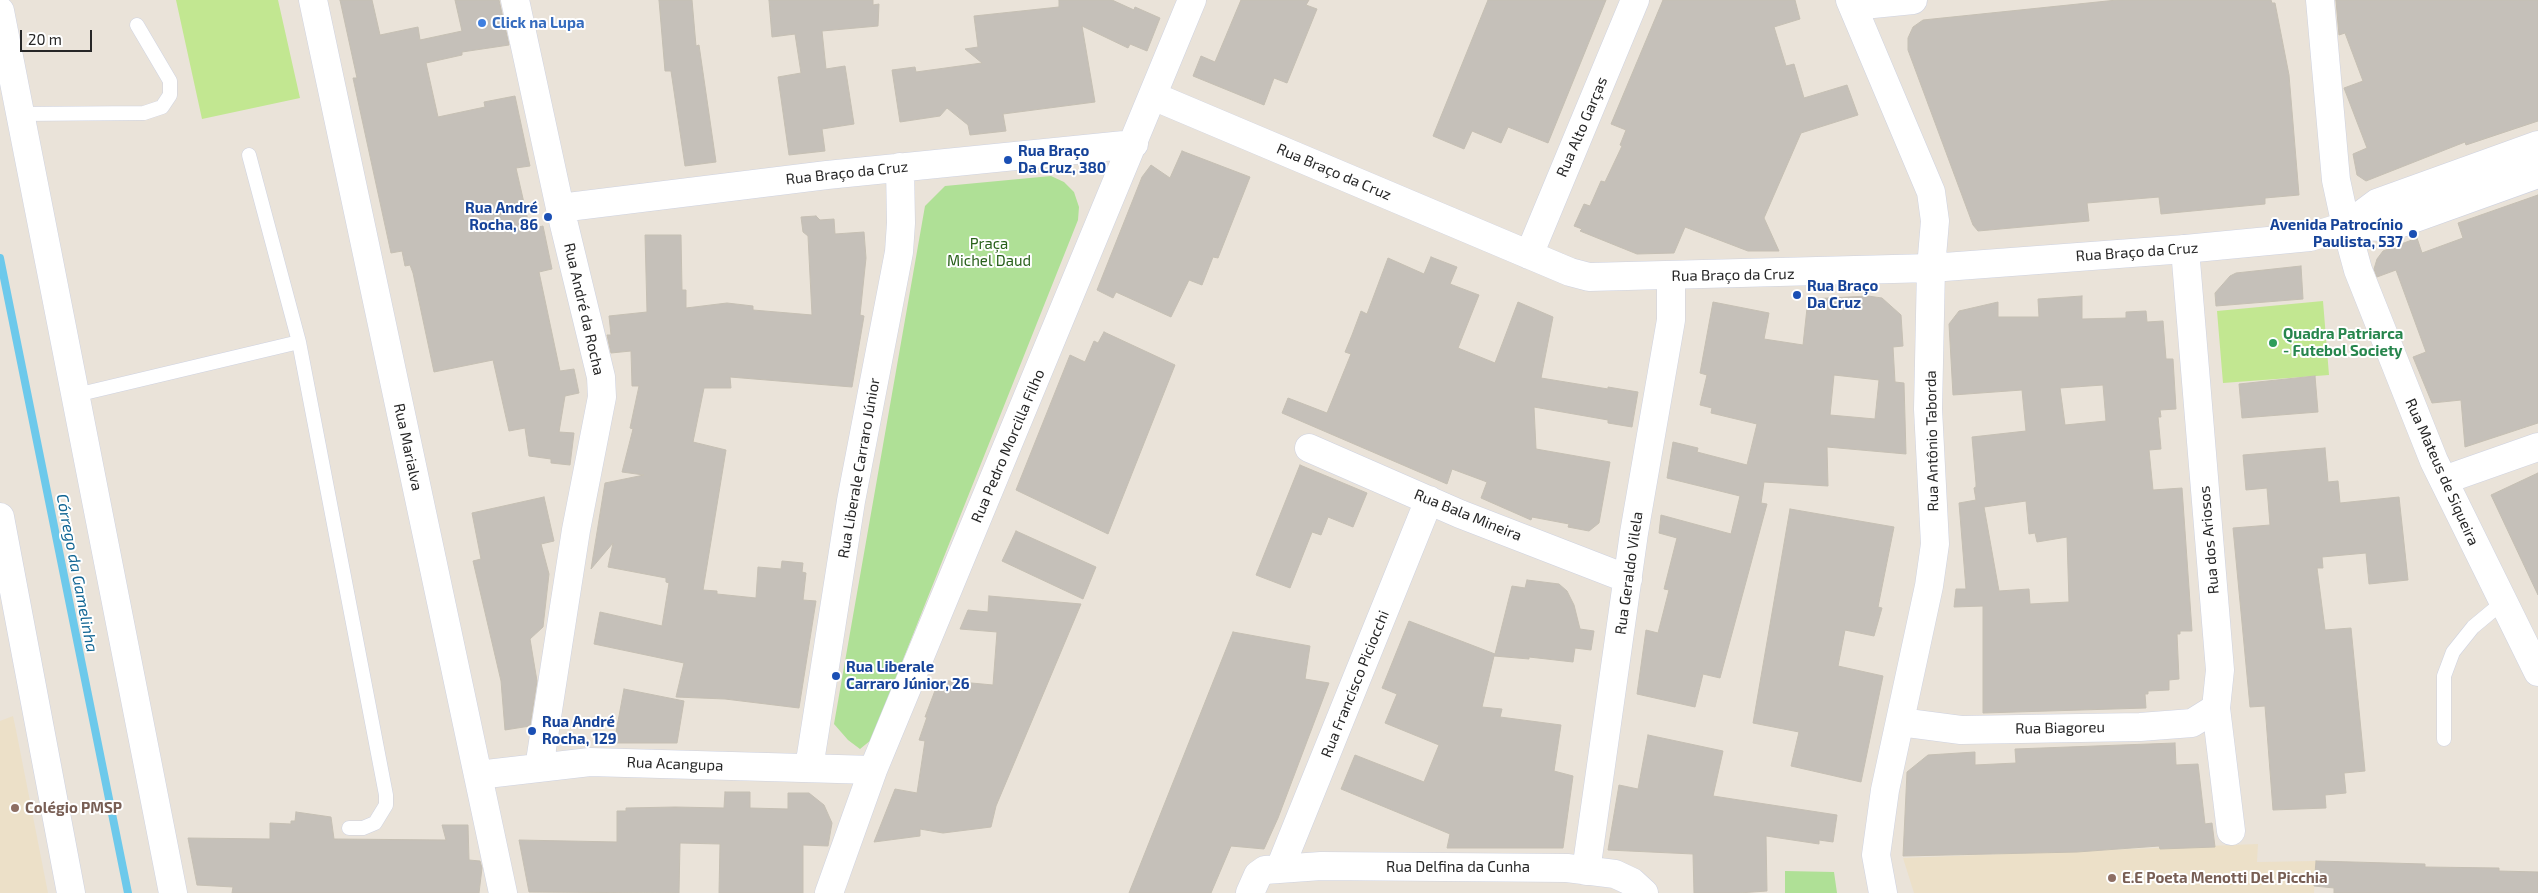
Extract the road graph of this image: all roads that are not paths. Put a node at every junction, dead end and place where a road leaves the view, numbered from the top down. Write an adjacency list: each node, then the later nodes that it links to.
1 (313, 0): 39 (street, Rua Marialva)
2 (515, 0): 17 (street, Rua André da Rocha)
3 (1192, 0): 10 (street, Rua Pedro Morcilla Filho)
4 (1635, 0): 20 (street, Rua Alto Garças)
5 (1913, 0): 7 (street)
6 (2320, 0): 18 (street, Rua Mateus de Siqueira)
7 (1852, 3): 21 (street, Rua Antônio Taborda)
8 (0, 11): 11 (street)
9 (137, 25): 11 (lane)
10 (1154, 96): 12 (street, Rua Pedro Morcilla Filho); 20 (street, Rua Braço da Cruz)
11 (20, 114): 24 (street)
12 (1134, 144): 15 (street, Rua Braço da Cruz); 38 (street, Rua Pedro Morcilla Filho)
13 (2538, 146): 18 (street)
14 (249, 155): 23 (lane)
15 (900, 167): 17 (street, Rua Braço da Cruz); 37 (street, Rua Liberale Carraro Júnior)
16 (2538, 174): 18 (street)
17 (560, 208): 36 (street, Rua André da Rocha)
18 (2346, 226): 19 (street, Rua Braço da Cruz); 27 (street, Rua Mateus de Siqueira)
19 (2185, 249): 21 (street, Rua Braço da Cruz); 33 (street, Rua dos Ariosos)
20 (1530, 255): 22 (street, Rua Braço da Cruz)
21 (1931, 268): 22 (street, Rua Braço da Cruz); 34 (street, Rua Antônio Taborda)
22 (1671, 276): 30 (street, Rua Geraldo Vilela)
23 (299, 342): 24 (lane); 40 (lane)
24 (76, 395): 45 (street)
25 (1309, 448): 28 (street, Rua Bala Mineira)
26 (2538, 448): 27 (street)
27 (2444, 480): 31 (street, Rua Mateus de Siqueira)
28 (1429, 500): 30 (street, Rua Bala Mineira); 42 (street, Rua Francisco Piciocchi)
29 (1, 527): 44 (street)
30 (1628, 579): 43 (street, Rua Geraldo Vilela)
31 (2503, 602): 32 (street, Rua Mateus de Siqueira); 35 (lane)
32 (2538, 672)
33 (2216, 708): 34 (street, Rua Biagoreu); 41 (street, Rua dos Ariosos)
34 (1900, 722): 50 (street, Rua Antônio Taborda)
35 (2444, 739)
36 (539, 768): 37 (street, Rua Acangupa); 39 (street, Rua Acangupa)
37 (809, 768): 38 (street, Rua Acangupa)
38 (873, 770): 47 (street, Rua Pedro Morcilla Filho)
39 (478, 775): 46 (street, Rua Marialva)
40 (349, 828)
41 (2231, 831)
42 (1273, 869): 43 (street, Rua Delfina da Cunha); 48 (street, Rua Francisco Piciocchi)
43 (1586, 871): 49 (street, Rua Delfina da Cunha)
44 (72, 893)
45 (173, 893)
46 (503, 893)
47 (828, 893)
48 (1250, 893)
49 (1644, 893)
50 (1883, 893)

